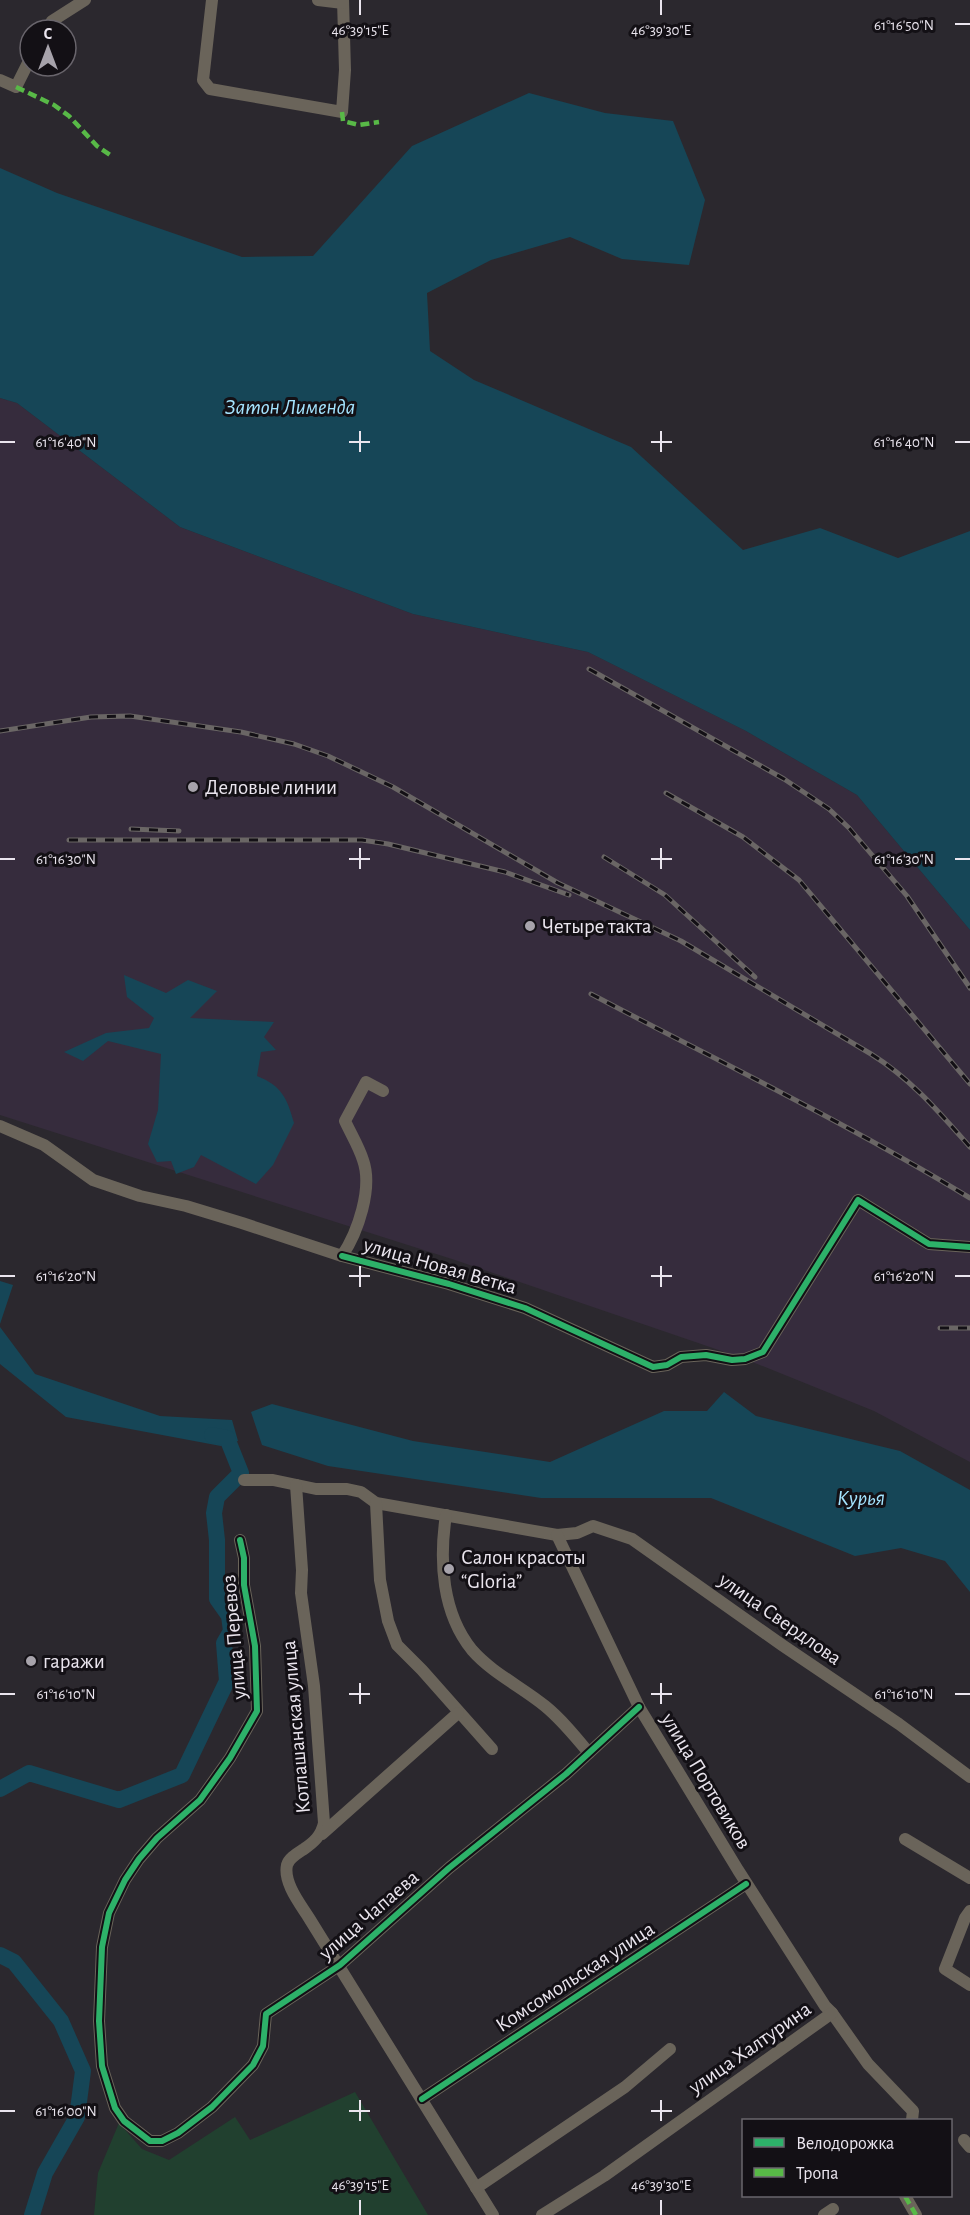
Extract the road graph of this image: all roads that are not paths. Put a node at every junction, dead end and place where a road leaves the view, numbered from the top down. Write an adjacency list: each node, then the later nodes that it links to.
1 (86, 0): 5 (street)
2 (212, 0): 4 (street)
3 (318, 0): 4 (street)
4 (343, 2)
5 (57, 18)
6 (20, 78): 7 (street)
7 (0, 80)
8 (383, 1091): 11 (street, улица Новая Ветка)
9 (0, 1126): 11 (street, улица Новая Ветка)
10 (970, 1247): 11 (street, улица Новая Ветка)
11 (342, 1256)
12 (244, 1480): 13 (street)
13 (296, 1485): 14 (street); 23 (street, Котлашанская улица)
14 (376, 1503): 15 (street); 19 (street)
15 (446, 1515): 16 (street); 21 (street)
16 (557, 1535): 18 (street, улица Портовиков); 22 (street, улица Свердлова)
17 (240, 1540): 34 (street, улица Перевоз)
18 (639, 1707): 21 (street, улица Чапаева); 26 (street, улица Портовиков)
19 (458, 1713): 20 (street); 23 (street)
20 (492, 1749)
21 (589, 1753): 28 (street, улица Чапаева)
22 (970, 1777)
23 (321, 1834): 28 (street, Котлашанская улица)
24 (905, 1839): 25 (street)
25 (970, 1878)
26 (747, 1884): 30 (street, улица Портовиков); 32 (street, Комсомольская улица)
27 (970, 1911): 29 (street)
28 (340, 1965): 32 (street, Котлашанская улица); 34 (street, улица Чапаева)
29 (970, 1985)
30 (832, 2013): 33 (street, улица Портовиков); 38 (street, улица Халтурина)
31 (670, 2049): 35 (street, улица Халтурина)
32 (422, 2098): 35 (street, Котлашанская улица)
33 (912, 2119)
34 (140, 2134)
35 (476, 2188): 37 (street, Котлашанская улица)
36 (906, 2197): 39 (street)
37 (493, 2215)
38 (542, 2215)
39 (916, 2215)

